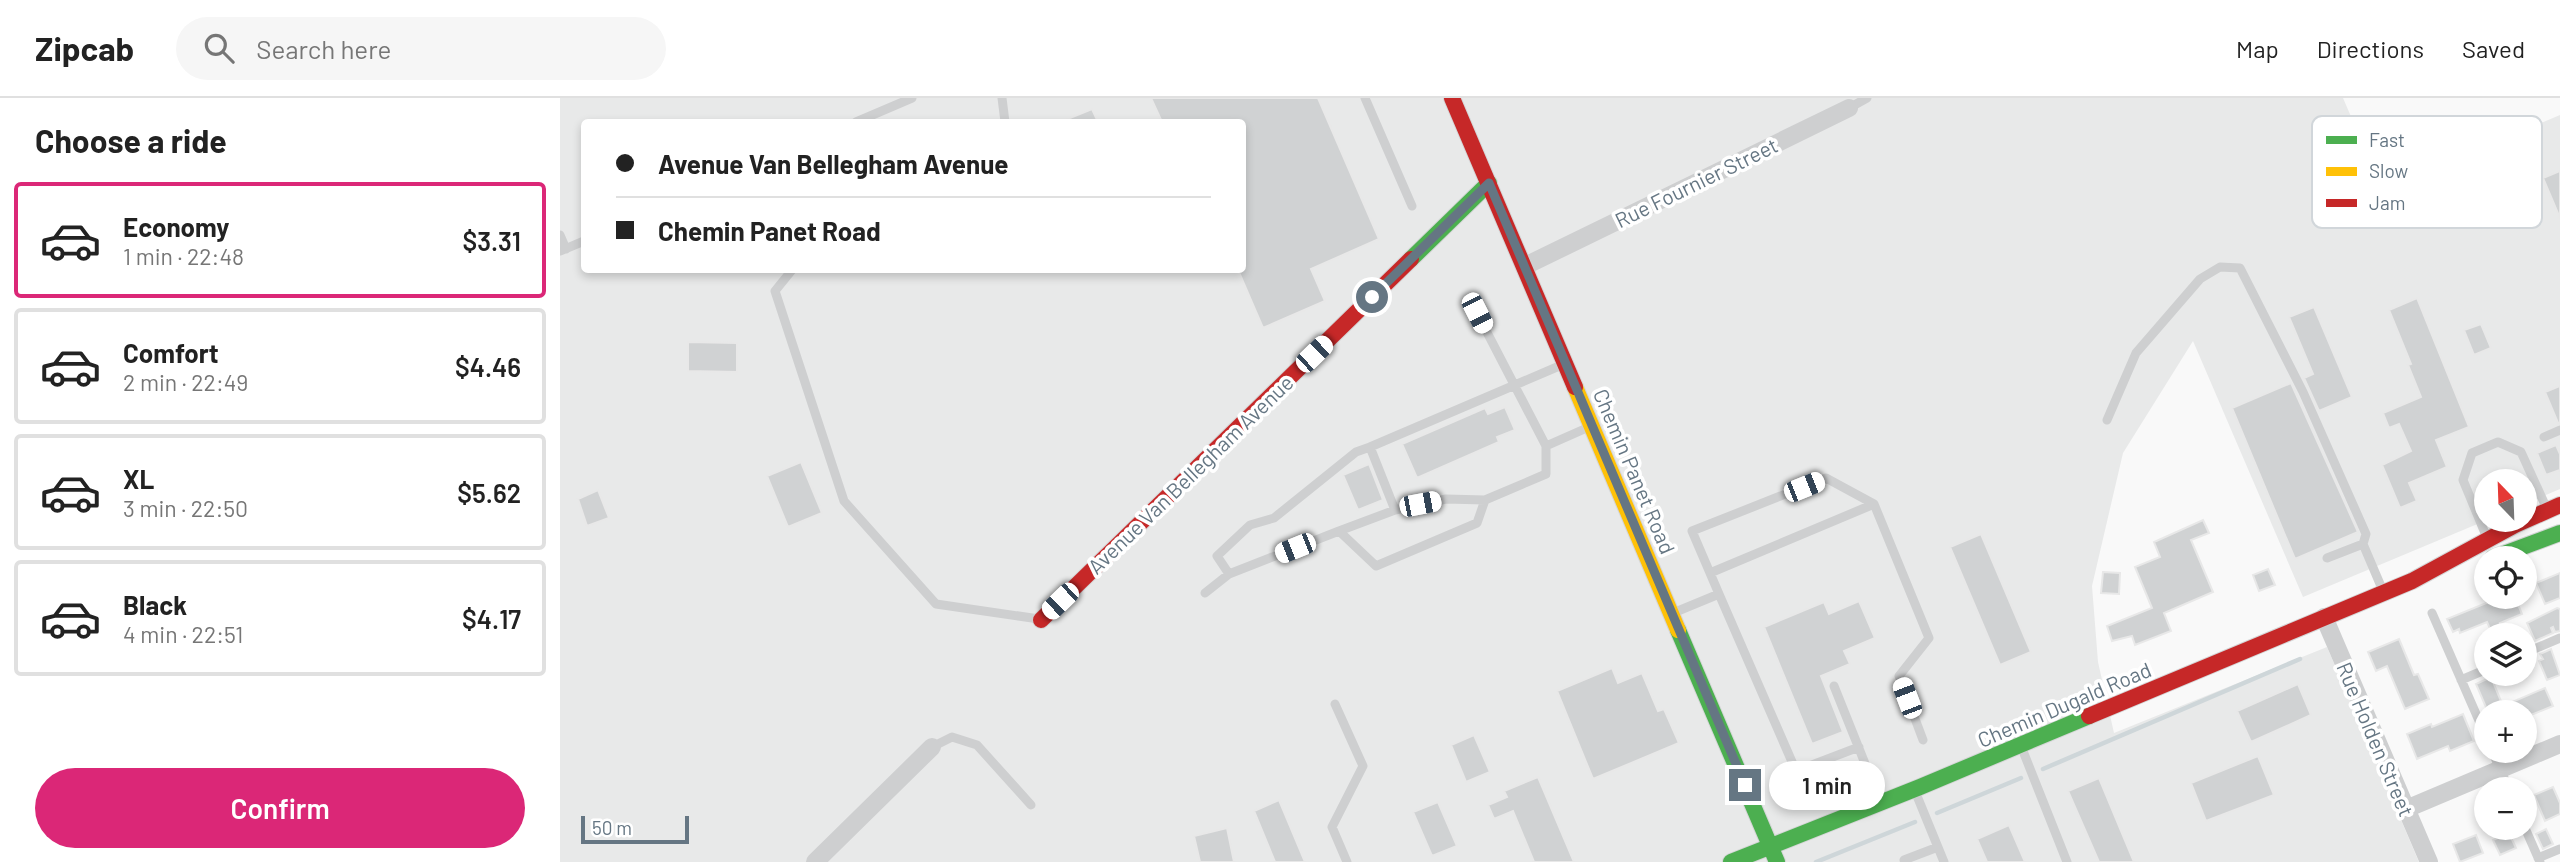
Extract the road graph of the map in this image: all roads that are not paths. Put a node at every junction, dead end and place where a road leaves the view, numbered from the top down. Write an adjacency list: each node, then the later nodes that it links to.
1 (912, 98): 6 (lane)
2 (1002, 98): 9 (lane)
3 (1365, 98): 11 (lane)
4 (1452, 98): 10 (street, Chemin Panet Road)
5 (1867, 98): 7 (lane, Rue Fournier Street)
6 (897, 101): 8 (lane)
7 (1849, 108): 15 (street, Rue Fournier Street)
8 (862, 119)
9 (1005, 119)
10 (1489, 183): 15 (street, Chemin Panet Road); 46 (street, Avenue Van Bellegham Avenue)
11 (1412, 206)
12 (560, 236): 14 (lane)
13 (581, 242): 14 (lane)
14 (563, 250)
15 (1525, 266): 18 (street, Chemin Panet Road)
16 (790, 273): 46 (lane)
17 (1477, 313): 19 (lane)
18 (1566, 363): 19 (lane); 21 (street, Chemin Panet Road)
19 (1514, 385): 24 (lane); 25 (lane)
20 (2107, 420): 33 (lane)
21 (1593, 425): 24 (lane); 43 (street, Chemin Panet Road)
22 (2560, 430): 23 (lane)
23 (2544, 437)
24 (1546, 446): 26 (lane)
25 (1370, 447): 29 (lane); 38 (lane)
26 (1485, 500): 29 (lane); 30 (lane)
27 (1874, 504): 37 (lane); 37 (lane); 54 (lane)
28 (2554, 508): 32 (street, Chemin Dugald Road); 32 (lane)
29 (1395, 510): 30 (lane)
30 (1339, 531): 38 (lane)
31 (2560, 533): 34 (street)
32 (2488, 540): 39 (street, Chemin Dugald Road)
33 (2363, 544): 35 (lane); 40 (lane)
34 (2525, 546)
35 (2327, 558)
36 (2474, 564): 39 (street, Chemin Dugald Road)
37 (1710, 573): 42 (lane)
38 (1229, 575): 41 (lane)
39 (2412, 581): 40 (street, Chemin Dugald Road)
40 (2384, 592): 45 (street, Chemin Dugald Road)
41 (1205, 593)
42 (1719, 594): 43 (lane); 58 (lane)
43 (1672, 613): 67 (street, Chemin Panet Road)
44 (2432, 613): 50 (lane)
45 (2324, 617): 56 (street, Chemin Dugald Road); 65 (street, Rue Holden Street)
46 (1041, 620)
47 (2560, 638): 48 (lane)
48 (2537, 648)
49 (2474, 674): 50 (lane)
50 (2461, 680): 53 (lane)
51 (1834, 686): 58 (lane)
52 (1335, 704): 73 (lane)
53 (2474, 710)
54 (1923, 740)
55 (2560, 744): 60 (street)
56 (2021, 745): 62 (street, Chemin Dugald Road); 77 (lane)
57 (932, 747): 64 (lane); 72 (street)
58 (1859, 747): 63 (lane)
59 (2497, 763): 60 (lane)
60 (2500, 769): 61 (lane); 65 (street)
61 (2504, 777)
62 (1914, 789): 63 (street, Chemin Dugald Road); 68 (lane)
63 (1881, 803): 67 (street, Chemin Dugald Road)
64 (1031, 805)
65 (2406, 809): 78 (street, Rue Holden Street)
66 (2530, 840): 70 (lane)
67 (1771, 845): 74 (street, Chemin Dugald Road); 75 (street, Chemin Panet Road)
68 (1938, 847): 71 (lane); 76 (lane)
69 (2560, 849): 70 (lane)
70 (2539, 860)
71 (1902, 861)
72 (815, 862)
73 (1347, 862)
74 (1731, 862)
75 (1777, 862)
76 (1944, 862)
77 (2067, 862)
78 (2428, 862)

